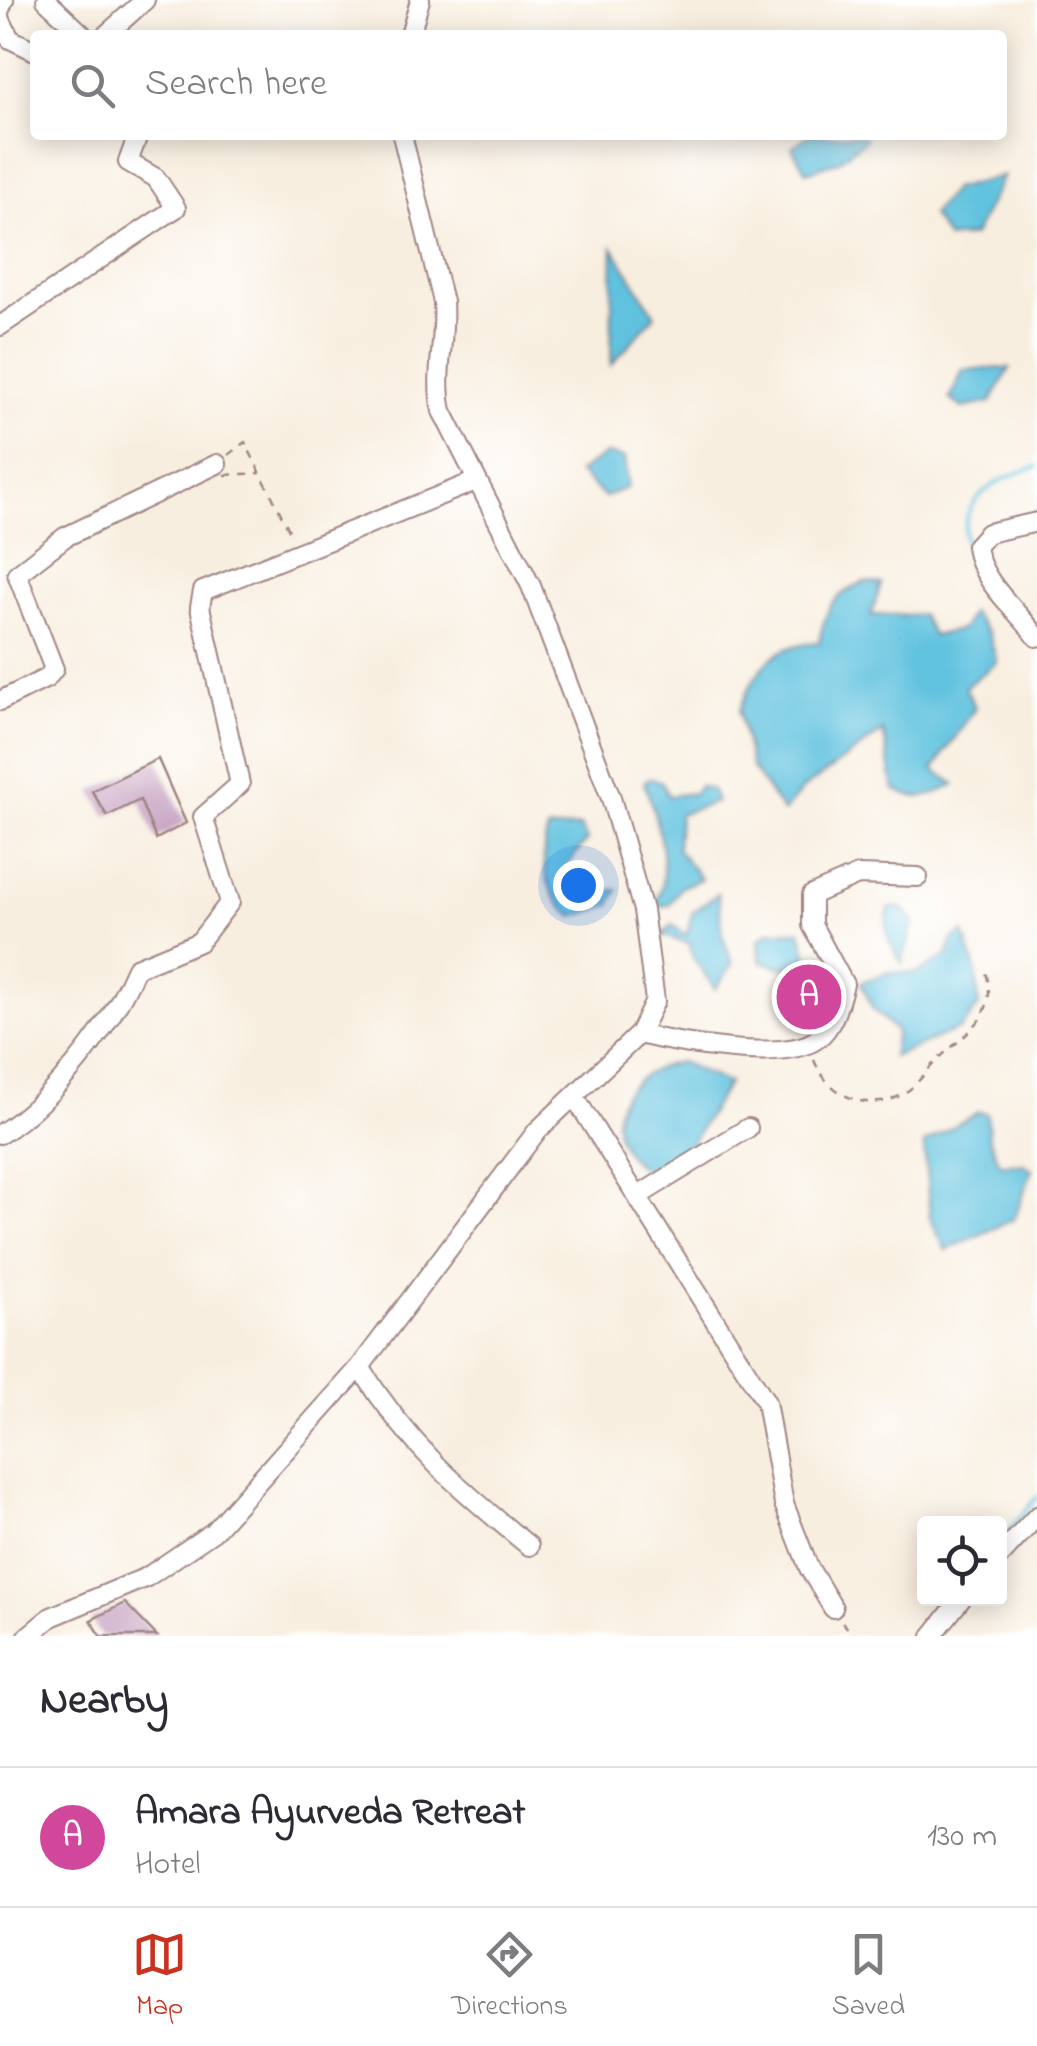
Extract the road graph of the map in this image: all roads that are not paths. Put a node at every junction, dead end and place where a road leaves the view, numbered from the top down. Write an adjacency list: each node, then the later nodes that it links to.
1 (4, 0): 5 (street)
2 (46, 0): 7 (street)
3 (144, 0): 8 (street)
4 (420, 0): 9 (street)
5 (0, 10)
6 (0, 18): 10 (street)
7 (78, 30)
8 (111, 30)
9 (411, 30)
10 (30, 48)
11 (136, 140): 13 (street)
12 (403, 140): 15 (street)
13 (0, 326)
14 (217, 464): 18 (street)
15 (476, 481): 20 (street); 23 (street)
16 (1037, 522): 17 (street)
17 (1037, 637)
18 (0, 701)
19 (918, 877): 20 (street)
20 (639, 1034): 21 (street)
21 (574, 1096): 24 (street); 25 (street)
22 (748, 1128): 24 (street)
23 (0, 1134)
24 (638, 1196): 30 (street)
25 (360, 1367): 27 (street); 31 (street)
26 (1037, 1516): 28 (street)
27 (529, 1546)
28 (1007, 1548)
29 (956, 1606): 32 (street)
30 (833, 1608)
31 (28, 1636)
32 (932, 1636)

